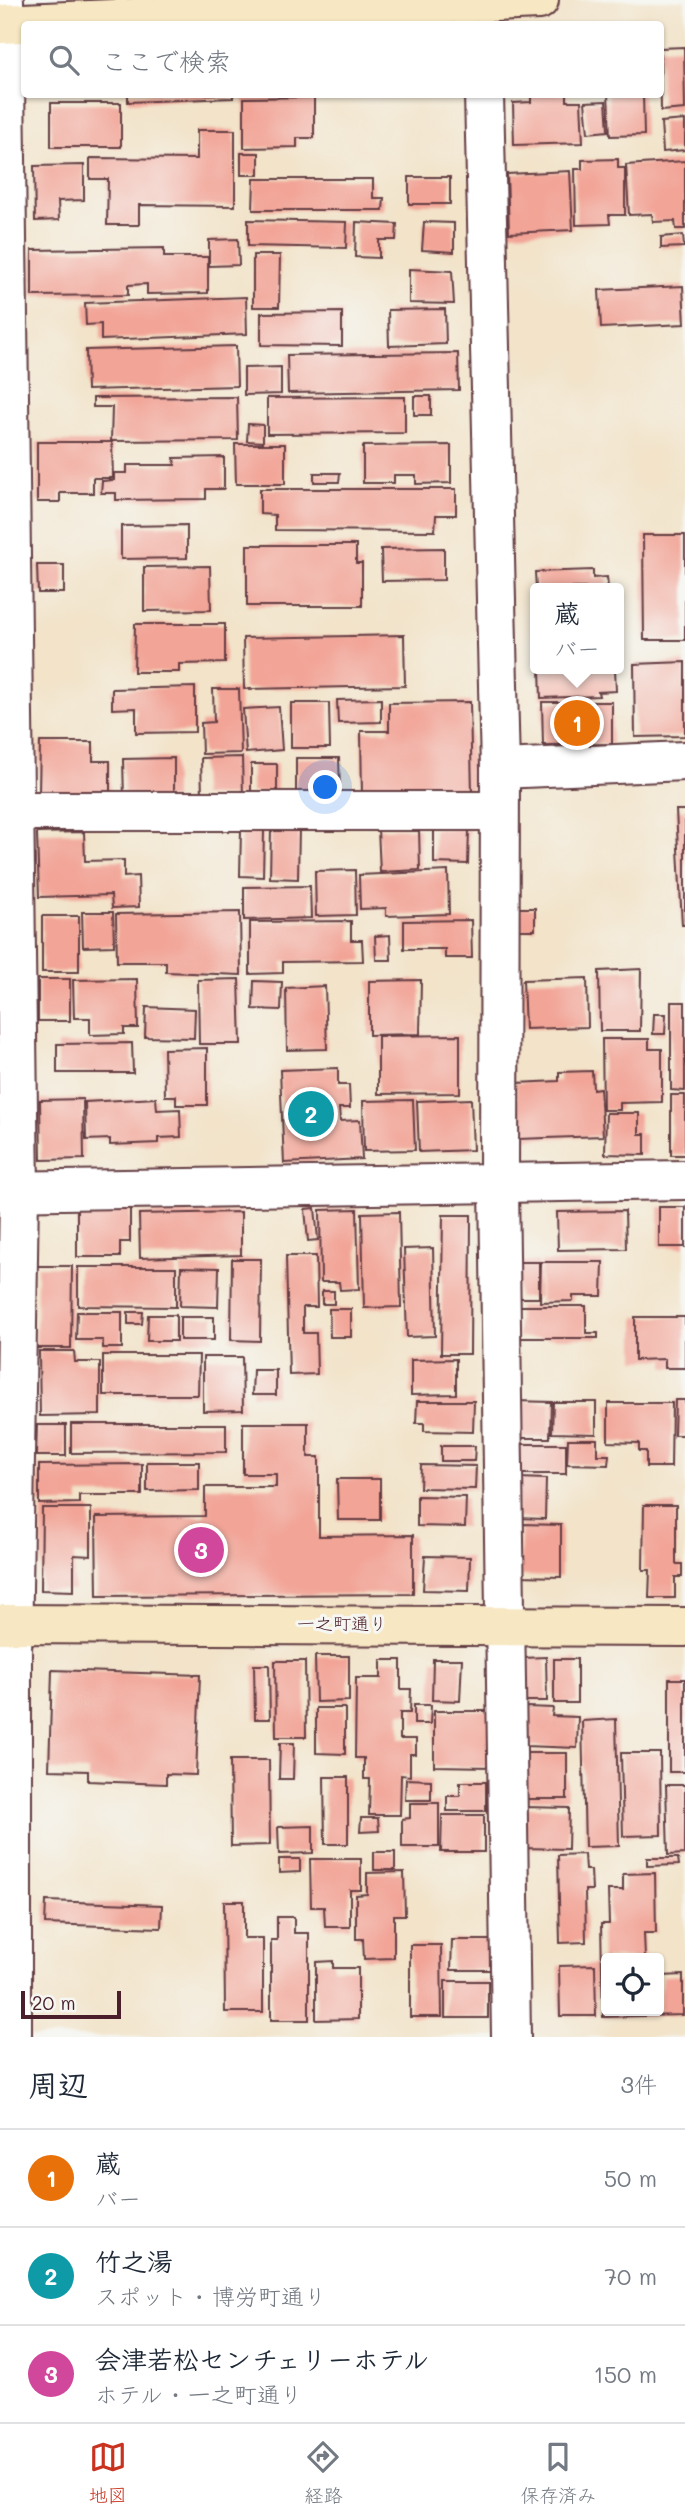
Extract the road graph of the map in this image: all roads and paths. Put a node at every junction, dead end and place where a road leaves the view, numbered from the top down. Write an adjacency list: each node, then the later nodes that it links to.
1 (539, 0): 2 (main road)
2 (482, 9): 3 (main road)
3 (3, 16): 5 (street)
4 (484, 98): 7 (street)
5 (5, 413): 8 (street)
6 (685, 761): 7 (street)
7 (500, 769): 9 (street)
8 (6, 811): 9 (street); 12 (street)
9 (499, 811): 11 (street)
10 (685, 1180): 11 (street)
11 (499, 1184): 12 (street); 14 (street)
12 (9, 1191): 13 (street)
13 (6, 1624): 14 (main road, 一之町通り); 16 (street)
14 (505, 1624): 15 (main road, 一之町通り); 17 (street)
15 (685, 1627)
16 (12, 2037)
17 (512, 2037)

